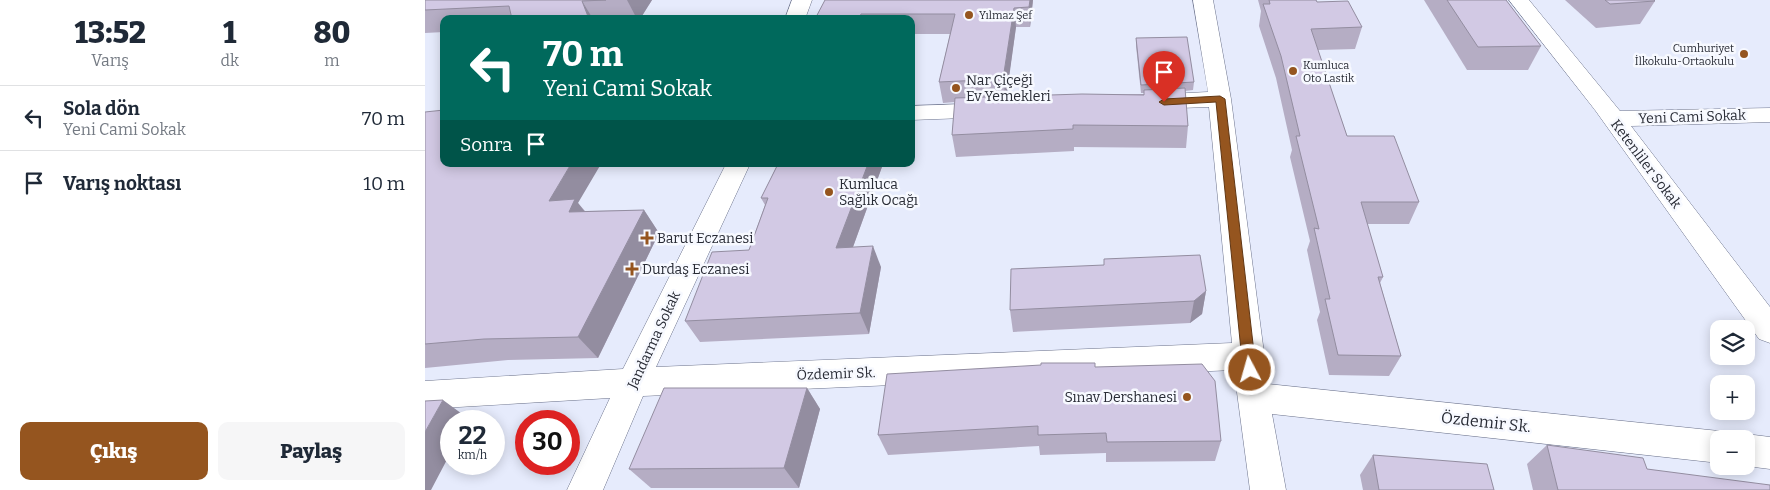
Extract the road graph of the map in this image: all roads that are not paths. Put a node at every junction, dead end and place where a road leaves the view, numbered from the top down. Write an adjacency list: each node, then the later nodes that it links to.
1 (802, 0): 4 (street)
2 (1203, 0): 5 (street)
3 (1519, 0): 10 (street, Ketenliler Sokak)
4 (796, 15)
5 (1220, 99): 6 (street); 13 (street)
6 (1123, 104)
7 (1017, 109): 8 (street)
8 (915, 113)
9 (1770, 115): 10 (street, Yeni Cami Sokak)
10 (1613, 119): 12 (street, Ketenliler Sokak)
11 (737, 167): 14 (street, Jandarma Sokak)
12 (1770, 330)
13 (1248, 356): 14 (street, Özdemir Sk.); 16 (street)
14 (633, 382): 15 (street, Özdemir Sk.); 20 (street, Jandarma Sokak)
15 (425, 394)
16 (1253, 397): 17 (street, Özdemir Sk.); 21 (street)
17 (1710, 446)
18 (1755, 451): 19 (street)
19 (1770, 453)
20 (585, 490)
21 (1268, 490)

